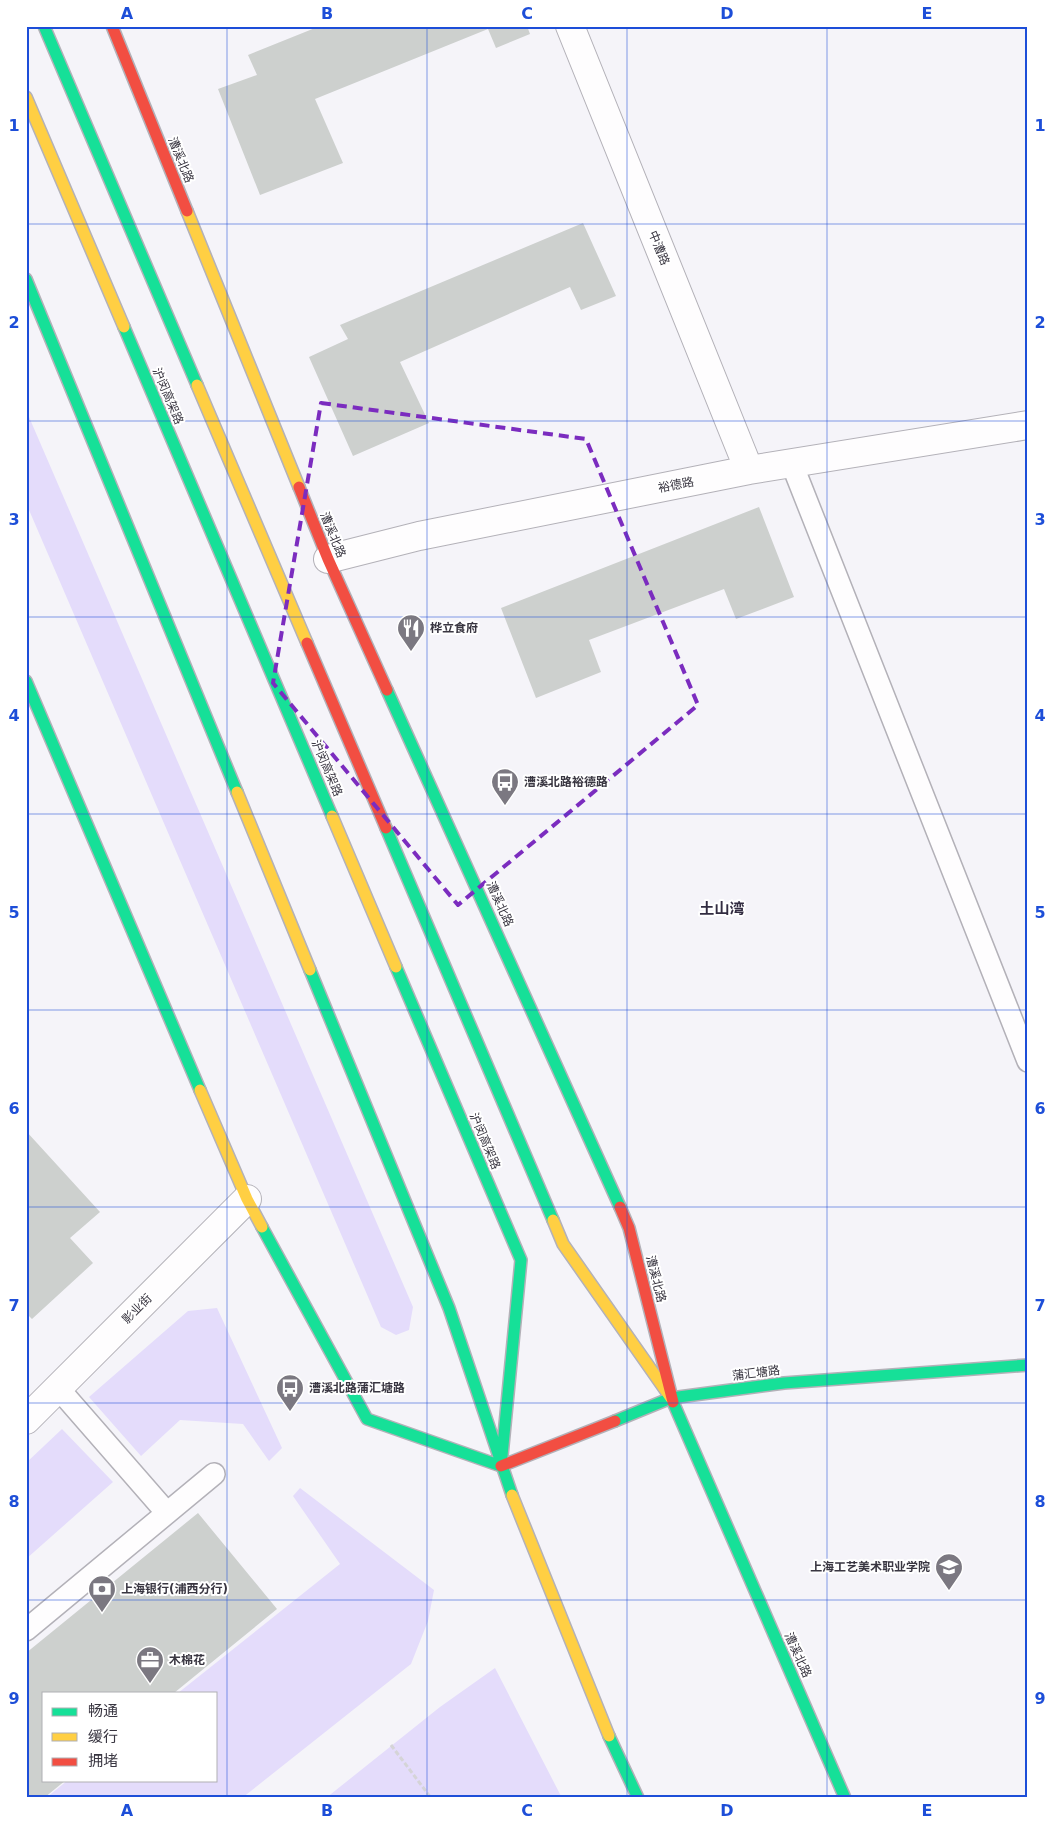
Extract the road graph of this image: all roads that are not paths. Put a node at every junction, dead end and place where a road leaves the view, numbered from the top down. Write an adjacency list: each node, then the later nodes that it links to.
1 (44, 26): 15 (main road)
2 (112, 26): 9 (main road, 漕溪北路)
3 (570, 26): 8 (street, 中漕路)
4 (26, 97): 17 (main road, 沪闵高架路)
5 (26, 279): 17 (main road)
6 (1028, 426): 7 (street, 裕德路)
7 (792, 464): 8 (street, 裕德路); 11 (lane)
8 (749, 470): 9 (street, 裕德路)
9 (328, 559): 15 (main road, 漕溪北路)
10 (26, 681): 12 (main road)
11 (1028, 1061)
12 (248, 1199): 14 (street, 影业街); 17 (main road)
13 (1028, 1365): 15 (main road, 蒲汇塘路)
14 (58, 1388): 16 (street, 影业街); 19 (lane)
15 (671, 1398): 17 (main road, 蒲汇塘路); 22 (main road, 漕溪北路)
16 (26, 1420)
17 (501, 1466): 21 (main road)
18 (214, 1474): 19 (lane)
19 (167, 1513): 20 (lane)
20 (26, 1630)
21 (638, 1798)
22 (845, 1798)

